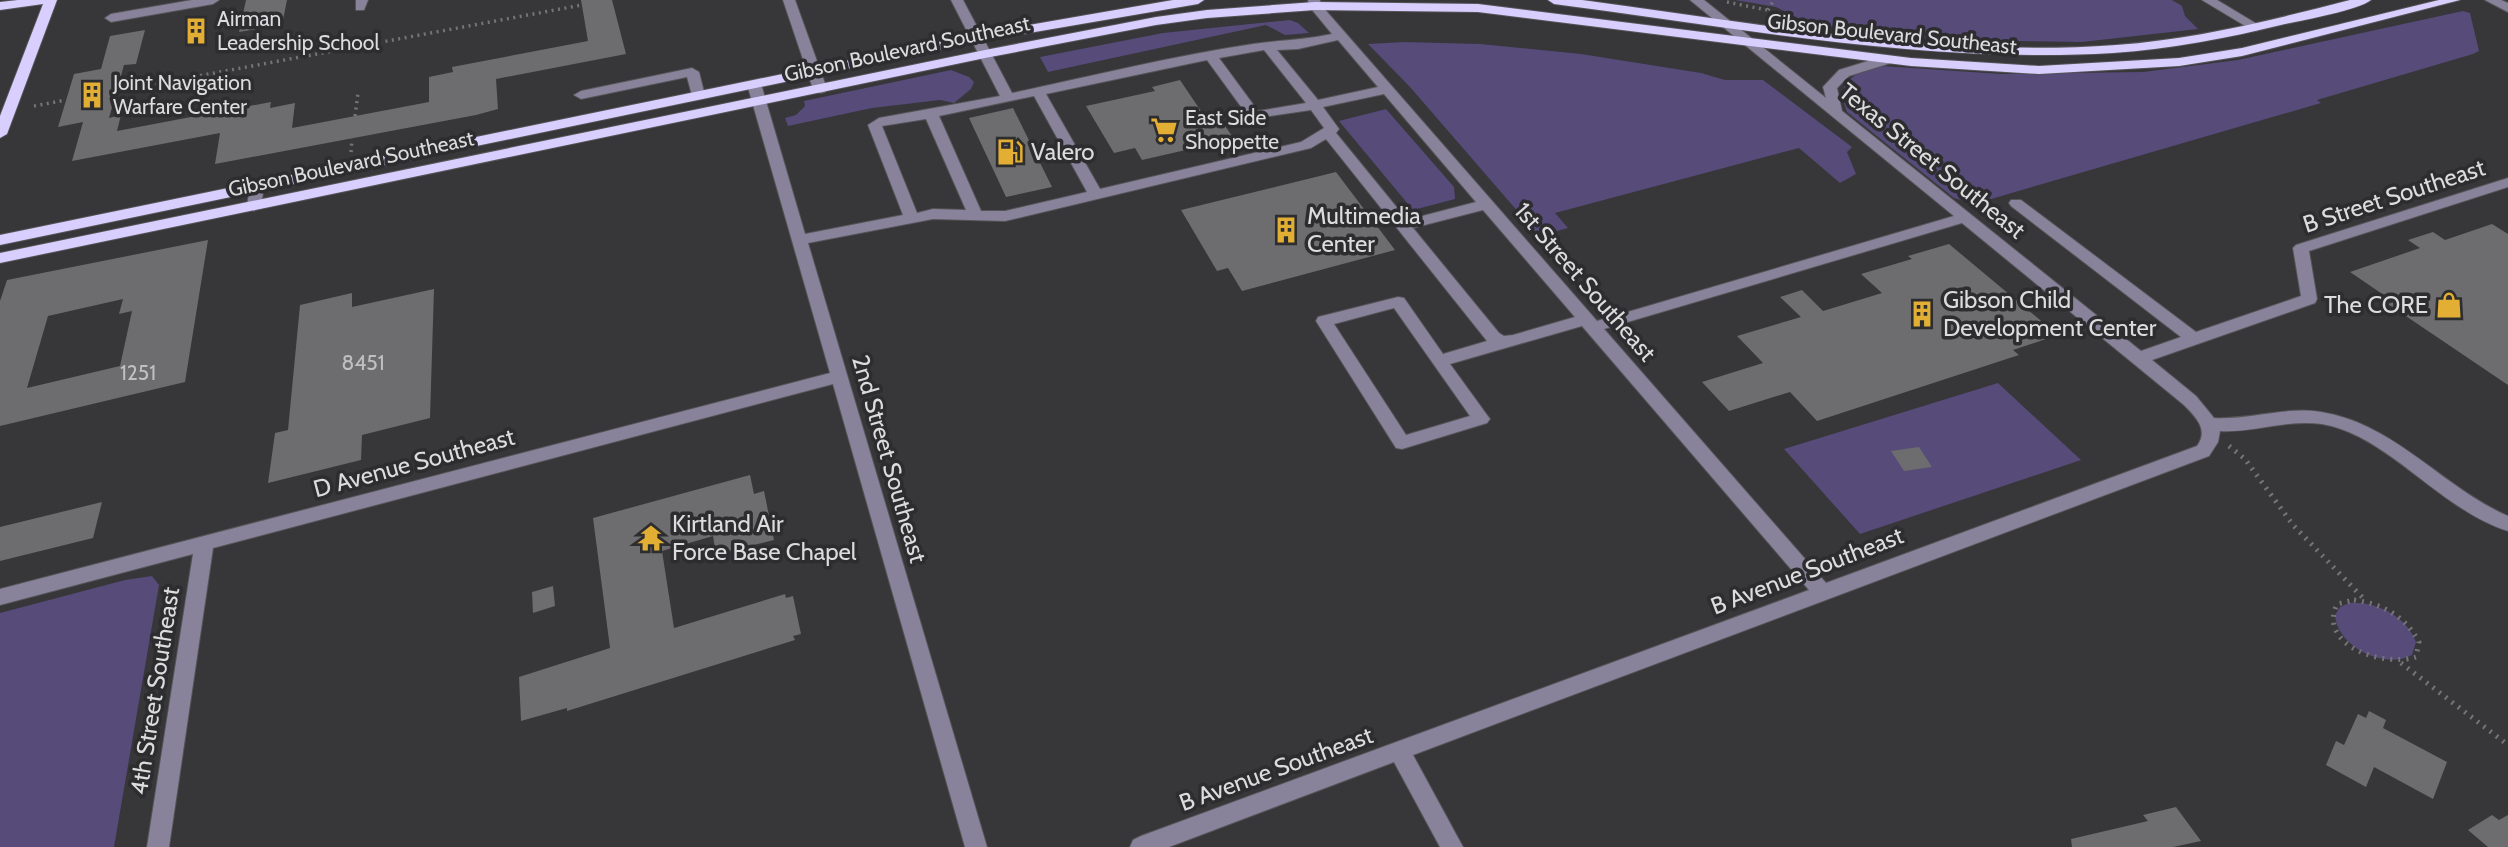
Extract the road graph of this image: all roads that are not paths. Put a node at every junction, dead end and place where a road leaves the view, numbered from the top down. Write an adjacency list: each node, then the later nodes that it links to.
1 (49, 0): 13 (main road); 37 (main road)
2 (214, 0): 15 (street)
3 (789, 0): 25 (street)
4 (957, 0): 19 (street)
5 (1198, 0): 19 (main road, Gibson Boulevard Southeast)
6 (1553, 0): 16 (main road, Gibson Boulevard Southeast)
7 (1696, 0): 16 (street, Texas Street Southeast)
8 (2208, 0): 17 (street)
9 (2365, 0): 17 (main road, Gibson Boulevard Southeast)
10 (2454, 0): 24 (main road, Gibson Boulevard Southeast)
11 (2491, 0): 14 (street)
12 (1315, 3): 18 (street, 1st Street Southeast); 20 (main road, Gibson Boulevard Southeast); 22 (main road, Gibson Boulevard Southeast)
13 (0, 6)
14 (2508, 8)
15 (110, 18)
16 (1724, 23): 17 (main road, Gibson Boulevard Southeast); 20 (street, Texas Street Southeast)
17 (2256, 27)
18 (1341, 36): 21 (street); 27 (street, 1st Street Southeast)
19 (977, 38): 22 (street); 25 (main road, Gibson Boulevard Southeast)
20 (1746, 40): 24 (main road, Gibson Boulevard Southeast); 34 (street, Texas Street Southeast)
21 (1268, 47): 23 (street); 33 (street)
22 (985, 54): 26 (main road, Gibson Boulevard Southeast); 32 (street)
23 (1210, 55): 28 (street); 33 (street)
24 (1889, 59): 34 (street)
25 (814, 72): 26 (street); 29 (main road, Gibson Boulevard Southeast)
26 (820, 89): 29 (main road, Gibson Boulevard Southeast)
27 (1387, 89): 33 (street); 44 (street, 1st Street Southeast)
28 (1038, 91): 32 (street); 42 (street)
29 (756, 93): 31 (main road, Gibson Boulevard Southeast); 39 (main road, Gibson Boulevard Southeast); 51 (street, 2nd Street Southeast)
30 (581, 95): 31 (street)
31 (698, 96): 38 (main road, Gibson Boulevard Southeast)
32 (1008, 97): 35 (street)
33 (1315, 105): 36 (street)
34 (1836, 113): 48 (street, Texas Street Southeast)
35 (931, 114): 46 (street); 47 (street)
36 (1328, 132): 42 (street); 49 (street)
37 (0, 134)
38 (512, 134): 39 (street); 41 (main road, Gibson Boulevard Southeast)
39 (513, 152): 45 (main road, Gibson Boulevard Southeast)
40 (2508, 182): 54 (street, B Street Southeast)
41 (257, 186): 45 (street); 50 (main road, Gibson Boulevard Southeast)
42 (1096, 195): 46 (street)
43 (2016, 203): 54 (street)
44 (1487, 204): 49 (street); 53 (street, 1st Street Southeast)
45 (254, 206): 52 (main road, Gibson Boulevard Southeast)
46 (975, 215): 47 (street)
47 (911, 217): 51 (street)
48 (1966, 217): 53 (street); 56 (street, Texas Street Southeast)
49 (1405, 225): 55 (street)
50 (0, 240)
51 (800, 240): 58 (street, 2nd Street Southeast)
52 (0, 258)
53 (1590, 323): 55 (street); 62 (street, 1st Street Southeast)
54 (2194, 339): 56 (street)
55 (1502, 342): 57 (street)
56 (2139, 358): 59 (street)
57 (1440, 360): 57 (street)
58 (840, 376): 61 (street, D Avenue Southeast); 66 (street, 2nd Street Southeast)
59 (2211, 428): 60 (street); 62 (street, B Avenue Southeast)
60 (2508, 524)
61 (204, 543): 63 (street, D Avenue Southeast); 65 (street, 4th Street Southeast)
62 (1823, 593): 64 (street, B Avenue Southeast)
63 (0, 597)
64 (1400, 752): 67 (street, B Avenue Southeast); 68 (street)
65 (158, 847)
66 (976, 847)
67 (1141, 847)
68 (1452, 847)

